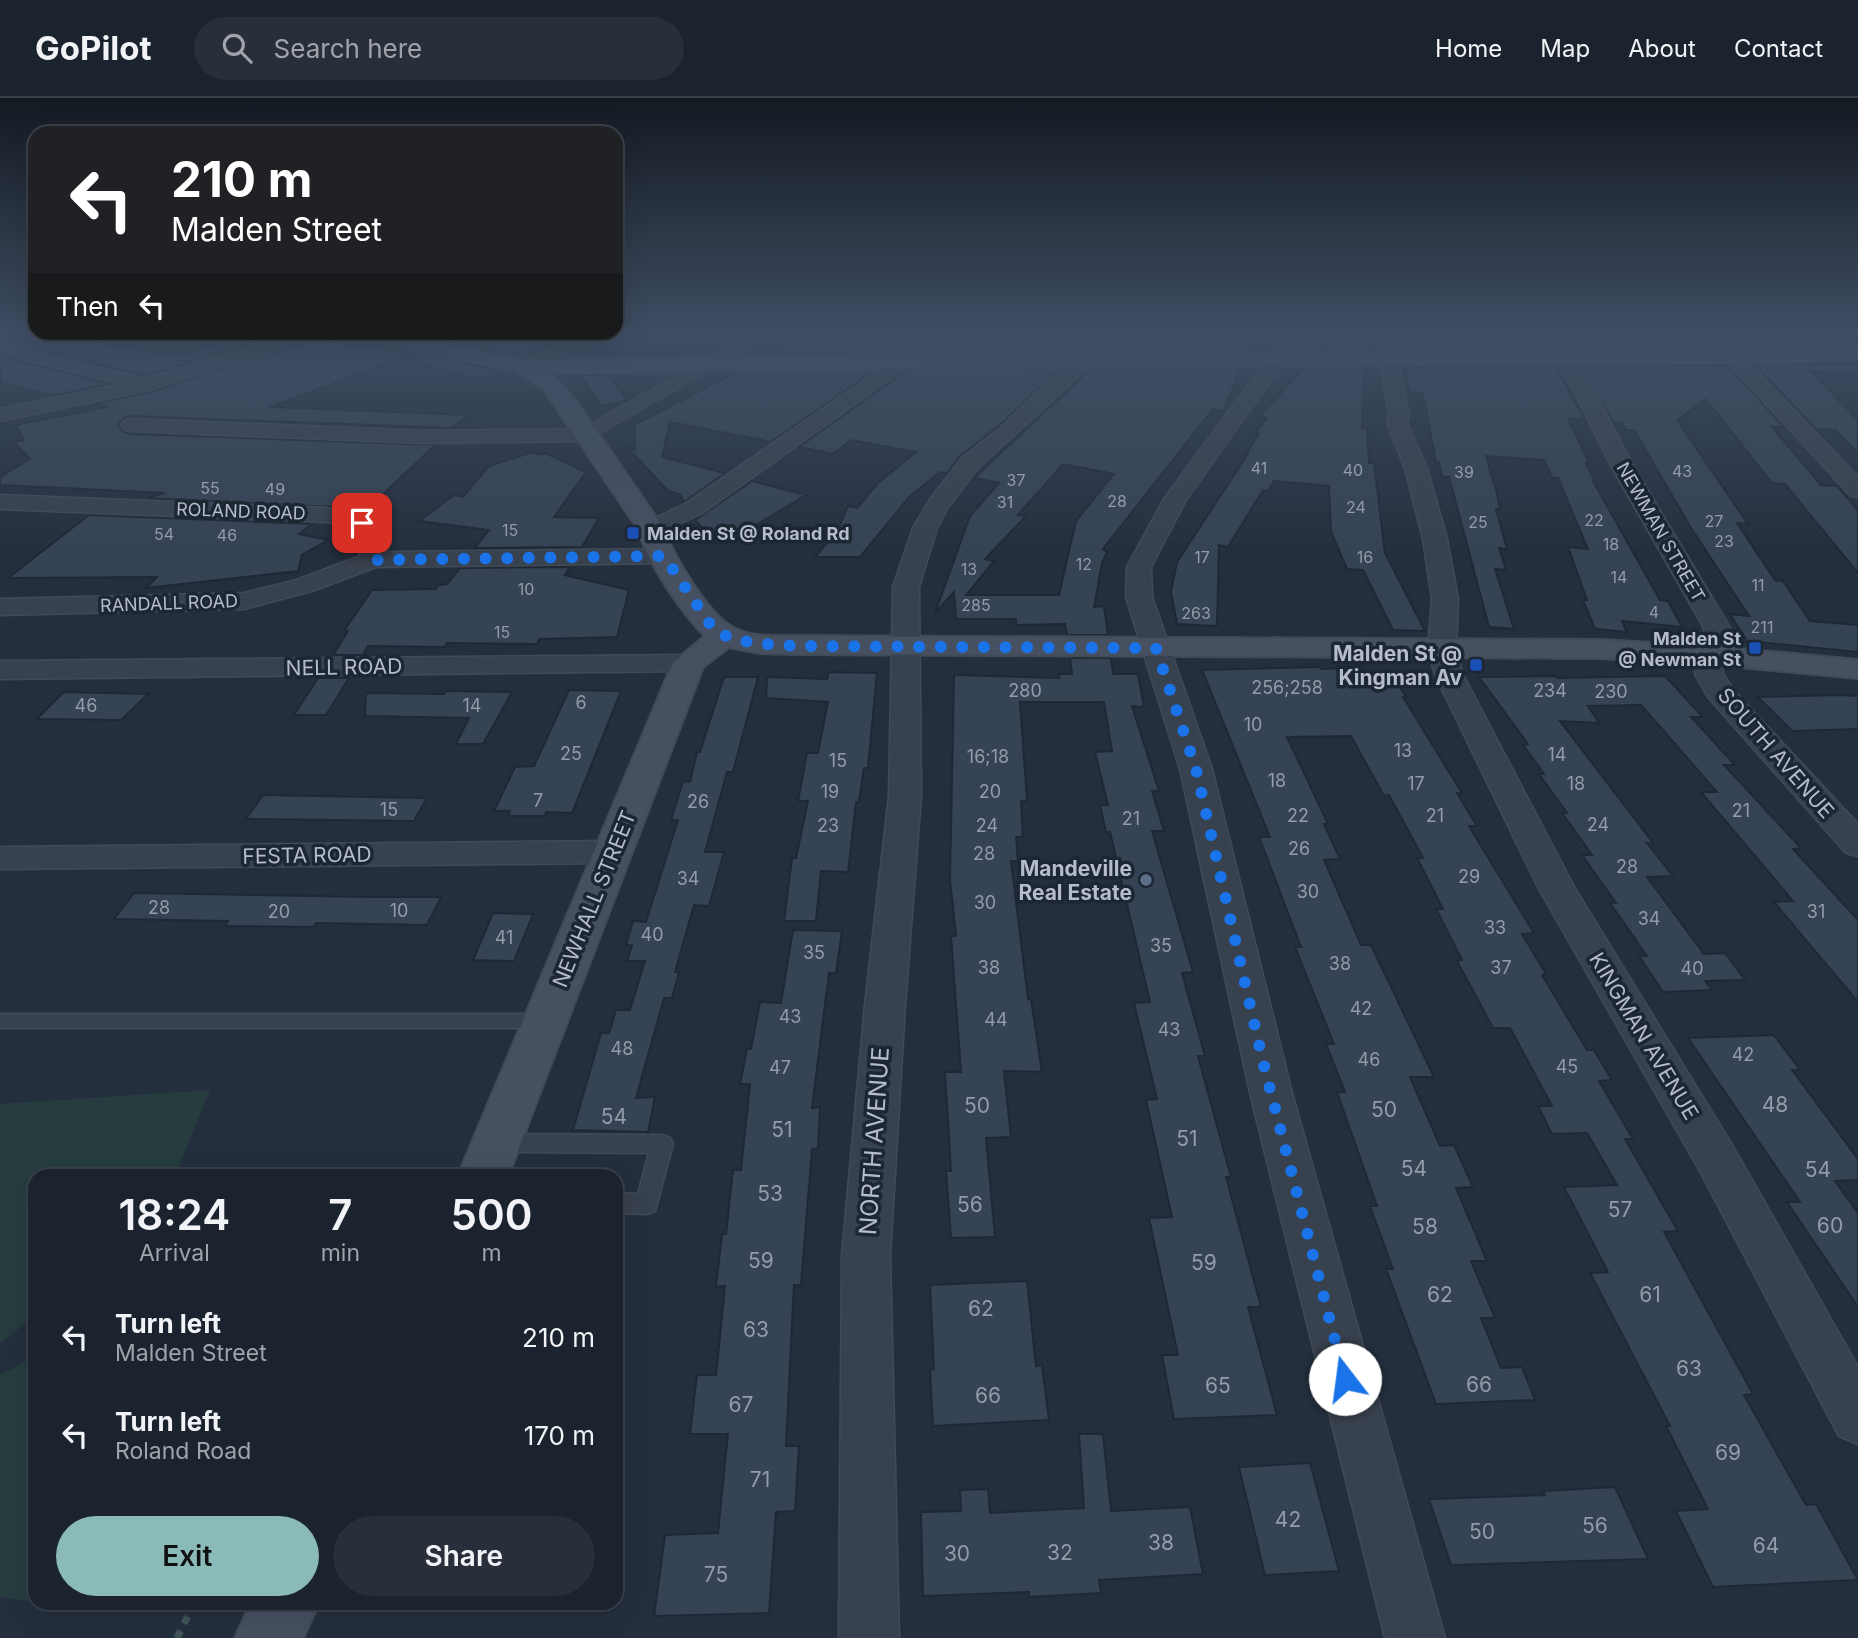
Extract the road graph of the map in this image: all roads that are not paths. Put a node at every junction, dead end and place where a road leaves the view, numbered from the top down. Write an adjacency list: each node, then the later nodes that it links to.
1 (40, 407): 10 (street)
2 (566, 407): 12 (street)
3 (635, 407): 12 (street)
4 (838, 407): 16 (street)
5 (1033, 407): 21 (street, NORTH AVENUE)
6 (1241, 407): 22 (street)
7 (1397, 407): 23 (street)
8 (1592, 407): 24 (street, NEWMAN STREET)
9 (1779, 407): 13 (street)
10 (0, 415)
11 (131, 425): 12 (street)
12 (586, 435): 16 (street)
13 (1858, 490)
14 (12, 502): 15 (street); 18 (street, ROLAND ROAD)
15 (0, 513)
16 (651, 529): 17 (street)
17 (664, 556): 18 (street); 20 (street)
18 (373, 560): 19 (street, RANDALL ROAD)
19 (0, 607)
20 (723, 636): 21 (street); 25 (street, NEWHALL STREET)
21 (907, 645): 22 (street); 38 (street, NORTH AVENUE)
22 (1156, 648): 23 (street); 39 (street)
23 (1442, 649): 24 (street); 35 (street, KINGMAN AVENUE)
24 (1708, 655): 26 (street); 28 (street, SOUTH AVENUE)
25 (689, 663): 27 (street, NELL ROAD); 29 (street, NEWHALL STREET)
26 (1858, 669)
27 (0, 670)
28 (1858, 845)
29 (614, 852): 30 (street, FESTA ROAD); 32 (street, NEWHALL STREET)
30 (0, 858)
31 (0, 1021): 32 (lane)
32 (545, 1021): 33 (street, NEWHALL STREET)
33 (490, 1159): 34 (lane)
34 (623, 1203)
35 (1858, 1418)
36 (282, 1610): 37 (street)
37 (268, 1638)
38 (869, 1638)
39 (1415, 1638)

